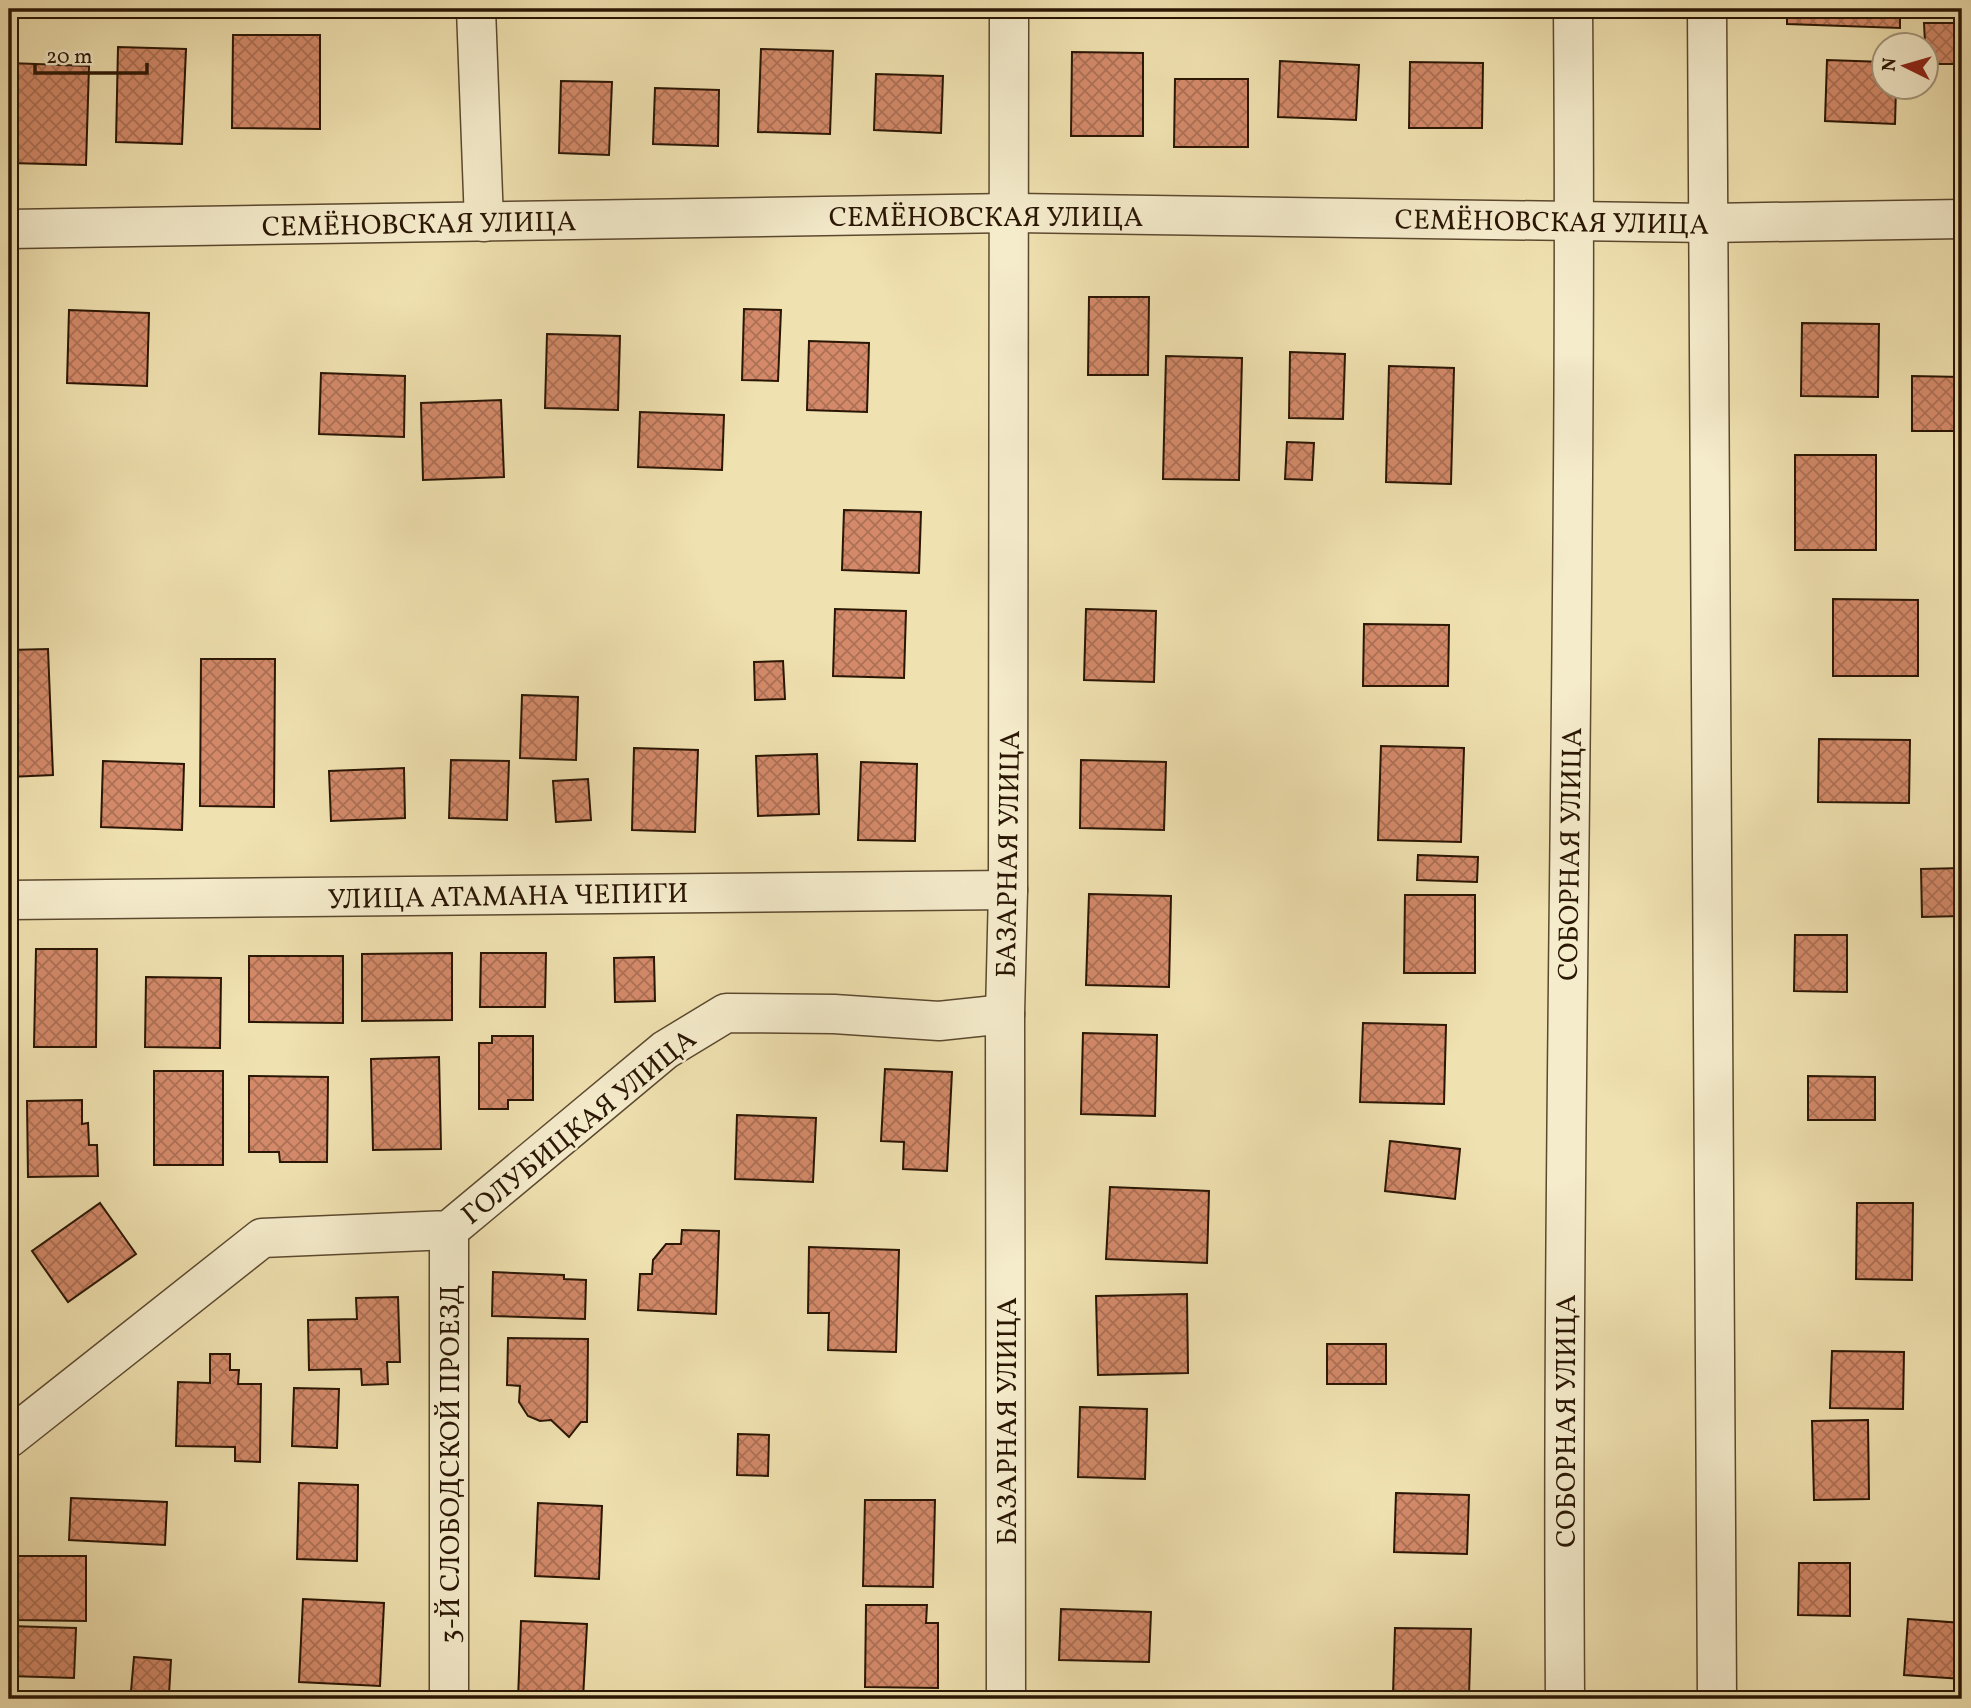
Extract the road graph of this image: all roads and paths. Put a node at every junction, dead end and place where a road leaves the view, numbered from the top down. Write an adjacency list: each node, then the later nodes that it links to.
1 (476, 9): 8 (street)
2 (1009, 9): 5 (street, БАЗАРНАЯ УЛИЦА)
3 (1573, 9): 7 (street, СОБОРНАЯ УЛИЦА)
4 (1707, 9): 9 (street)
5 (1010, 213): 7 (street, СЕМЁНОВСКАЯ УЛИЦА); 8 (street, СЕМЁНОВСКАЯ УЛИЦА); 11 (street, БАЗАРНАЯ УЛИЦА)
6 (1962, 219): 9 (street, СЕМЁНОВСКАЯ УЛИЦА)
7 (1575, 221): 9 (street, СЕМЁНОВСКАЯ УЛИЦА); 18 (street, СОБОРНАЯ УЛИЦА)
8 (484, 222): 10 (street, СЕМЁНОВСКАЯ УЛИЦА)
9 (1708, 223): 19 (street)
10 (9, 229)
11 (1008, 890): 12 (street, УЛИЦА АТАМАНА ЧЕПИГИ); 13 (street, БАЗАРНАЯ УЛИЦА)
12 (9, 900)
13 (1005, 1014): 14 (street, ГОЛУБИЦКАЯ УЛИЦА); 17 (street, БАЗАРНАЯ УЛИЦА)
14 (449, 1230): 15 (street, ГОЛУБИЦКАЯ УЛИЦА); 16 (street, 3-Й СЛОБОДСКОЙ ПРОЕЗД)
15 (9, 1438)
16 (449, 1699)
17 (1006, 1699)
18 (1565, 1699)
19 (1717, 1699)

